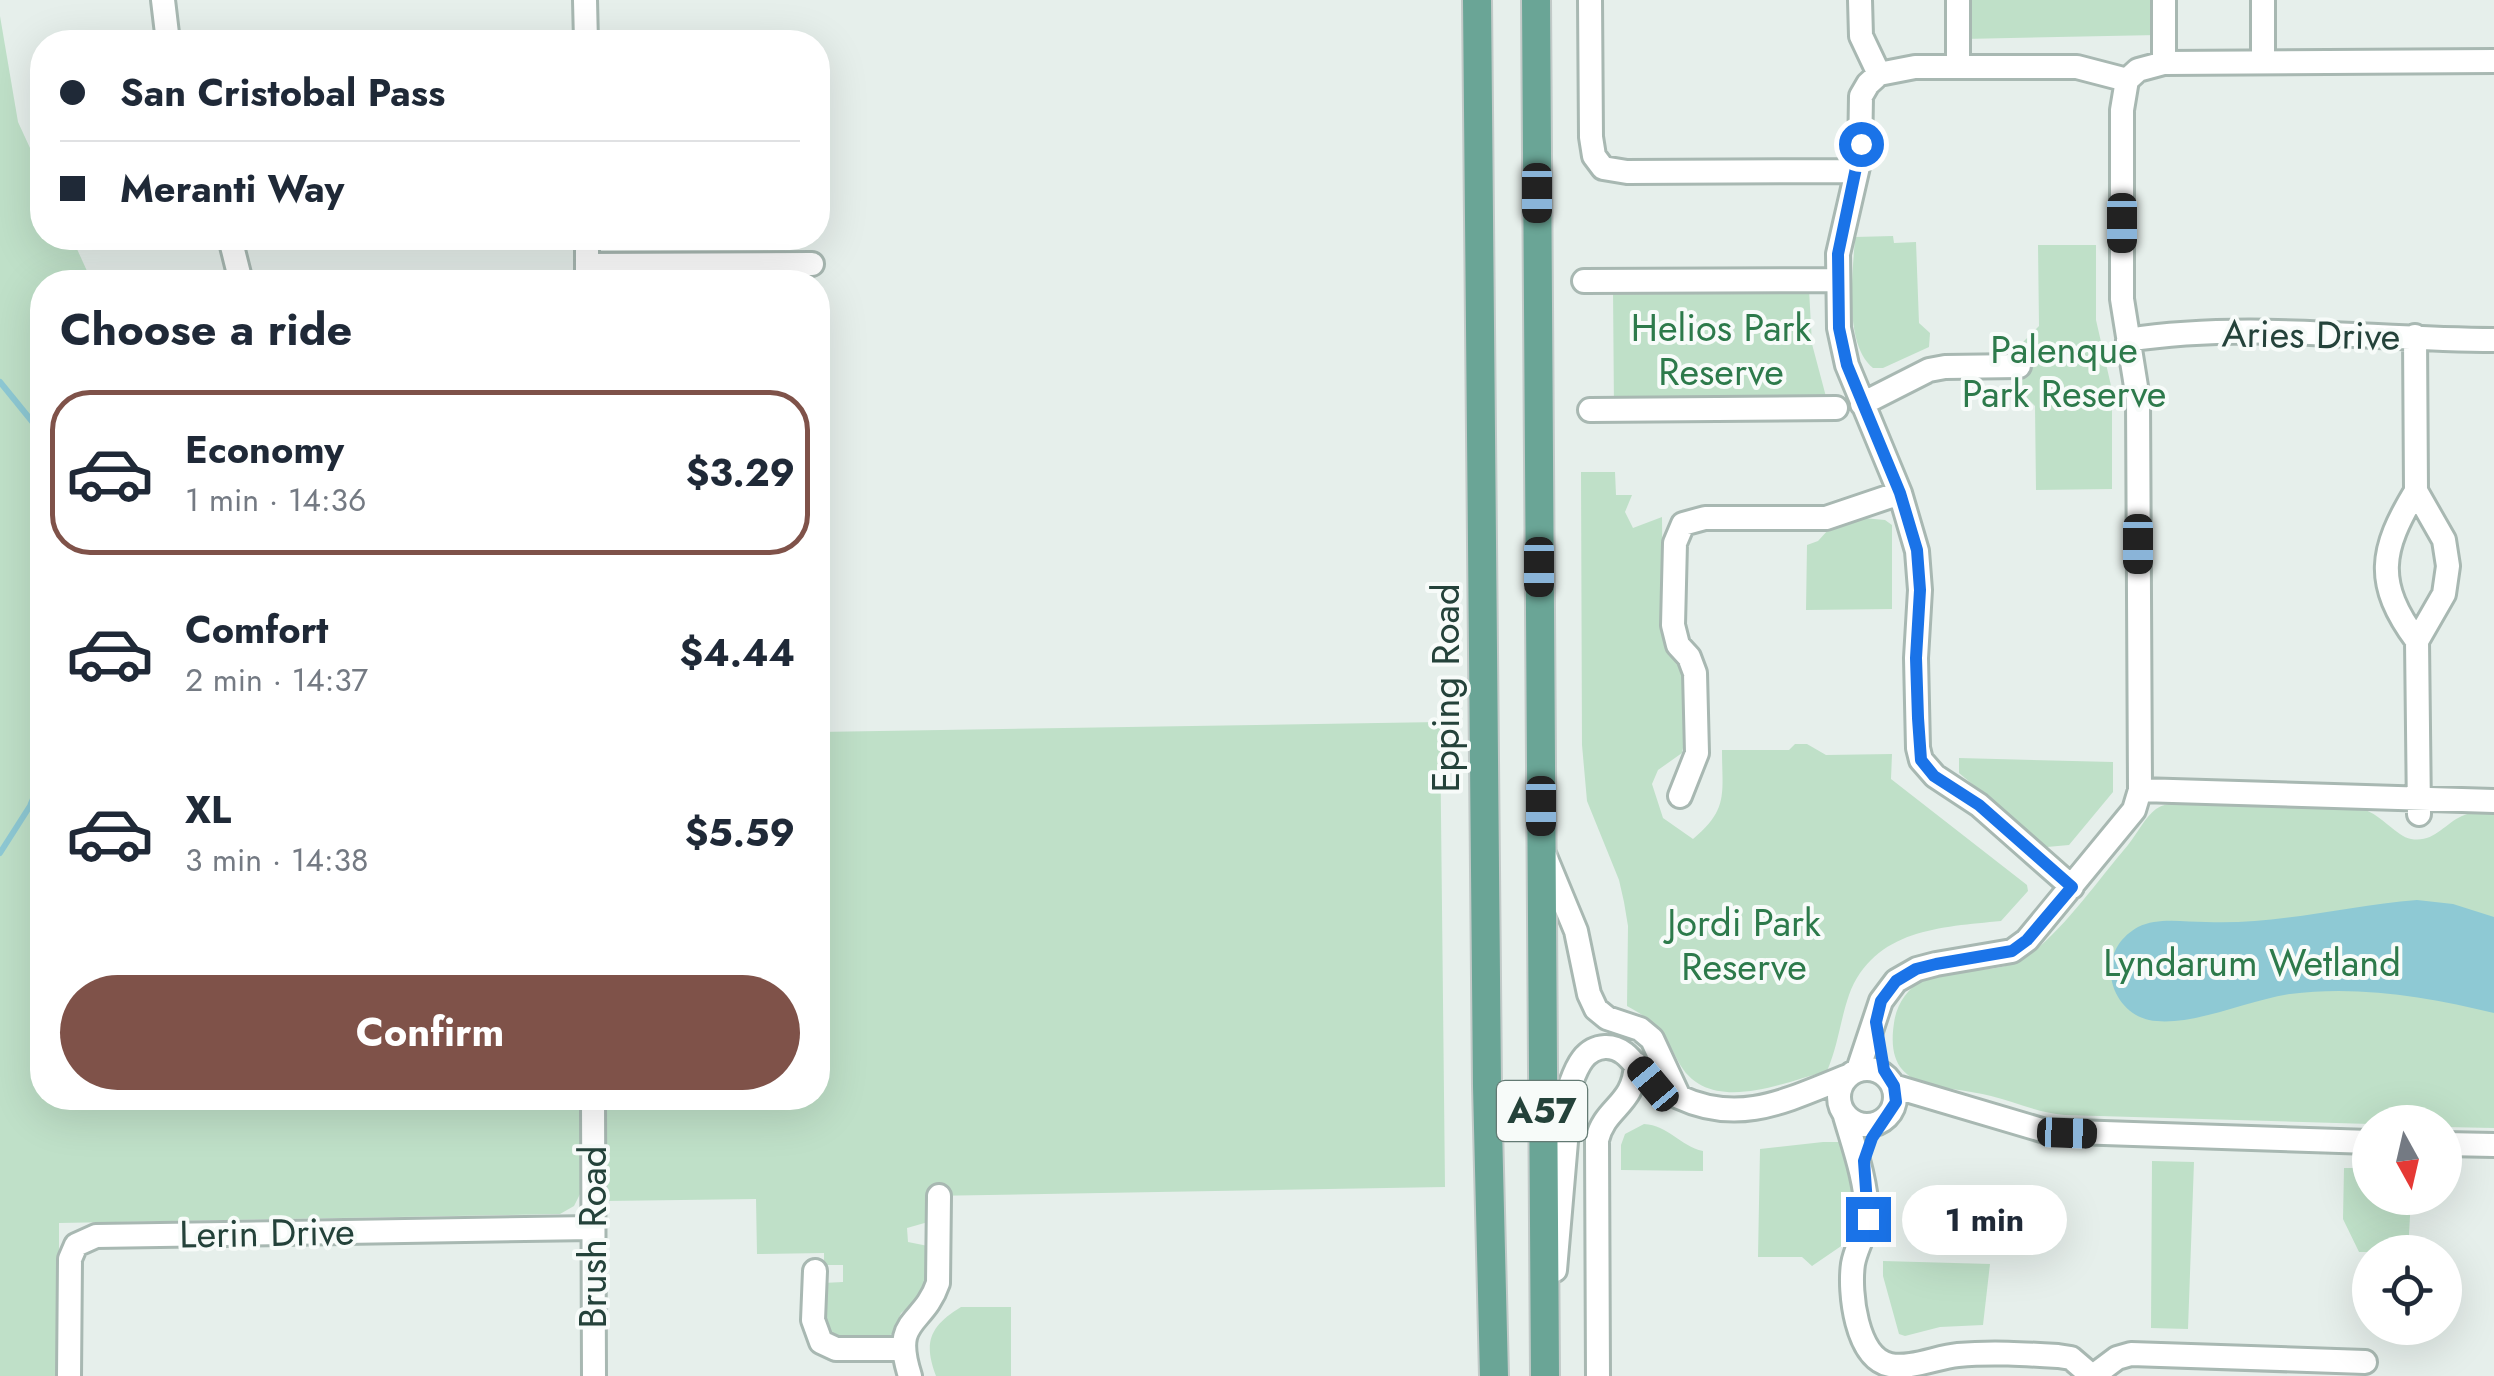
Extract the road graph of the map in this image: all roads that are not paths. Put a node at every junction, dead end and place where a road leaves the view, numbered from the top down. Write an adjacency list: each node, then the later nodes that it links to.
1 (163, 0): 10 (street)
2 (585, 0): 11 (street)
3 (1477, 0): 63 (main road, Epping Road)
4 (1536, 0): 37 (main road, A57)
5 (1590, 0): 18 (street)
6 (1860, 0): 16 (street)
7 (1958, 0): 15 (street)
8 (2164, 0): 14 (street)
9 (2263, 0): 13 (street)
10 (167, 30)
11 (586, 30)
12 (2494, 61): 13 (street)
13 (2264, 62): 14 (street)
14 (2164, 63): 17 (street)
15 (1958, 67): 16 (street); 17 (street)
16 (1879, 74): 18 (street)
17 (2128, 80): 24 (street)
18 (1857, 171): 21 (street)
19 (812, 264): 20 (street)
20 (678, 270)
21 (1836, 280): 22 (street); 27 (street)
22 (1584, 281)
23 (2415, 336): 24 (street, Aries Drive); 25 (street, Aries Drive); 30 (street)
24 (2128, 340): 33 (street)
25 (2494, 340)
26 (2019, 366): 27 (street)
27 (1862, 404): 31 (street)
28 (1836, 408): 29 (street)
29 (1590, 410)
30 (2416, 490): 32 (street); 32 (street)
31 (1900, 493): 34 (street); 38 (street)
32 (2417, 641): 36 (street)
33 (2140, 790): 36 (street); 38 (street)
34 (1680, 796)
35 (2494, 800): 36 (street)
36 (2419, 806)
37 (1541, 846): 43 (street); 64 (main road, A57)
38 (2072, 887): 39 (street)
39 (1876, 1022): 41 (street); 42 (street)
40 (1636, 1064): 43 (street); 47 (street); 64 (street)
41 (1853, 1073): 42 (street); 44 (street); 48 (street)
42 (1891, 1082): 45 (street); 49 (street)
43 (1679, 1098): 44 (street); 47 (street)
44 (1784, 1101): 48 (street)
45 (1955, 1106): 49 (street); 50 (street)
46 (593, 1110): 55 (street, Brush Road)
47 (1615, 1112): 65 (street)
48 (1843, 1112): 49 (street); 53 (street)
49 (1886, 1118): 53 (street)
50 (2352, 1141)
51 (2462, 1144): 52 (street)
52 (2494, 1145)
53 (1864, 1184): 59 (street)
54 (939, 1196): 57 (street)
55 (593, 1228): 60 (street, Lerin Drive); 61 (street, Brush Road)
56 (815, 1271): 57 (street)
57 (903, 1349): 62 (street)
58 (2365, 1362): 66 (street)
59 (1874, 1368): 66 (street)
60 (69, 1376)
61 (594, 1376)
62 (910, 1376)
63 (1494, 1376)
64 (1546, 1376)
65 (1598, 1376)
66 (2092, 1376)

